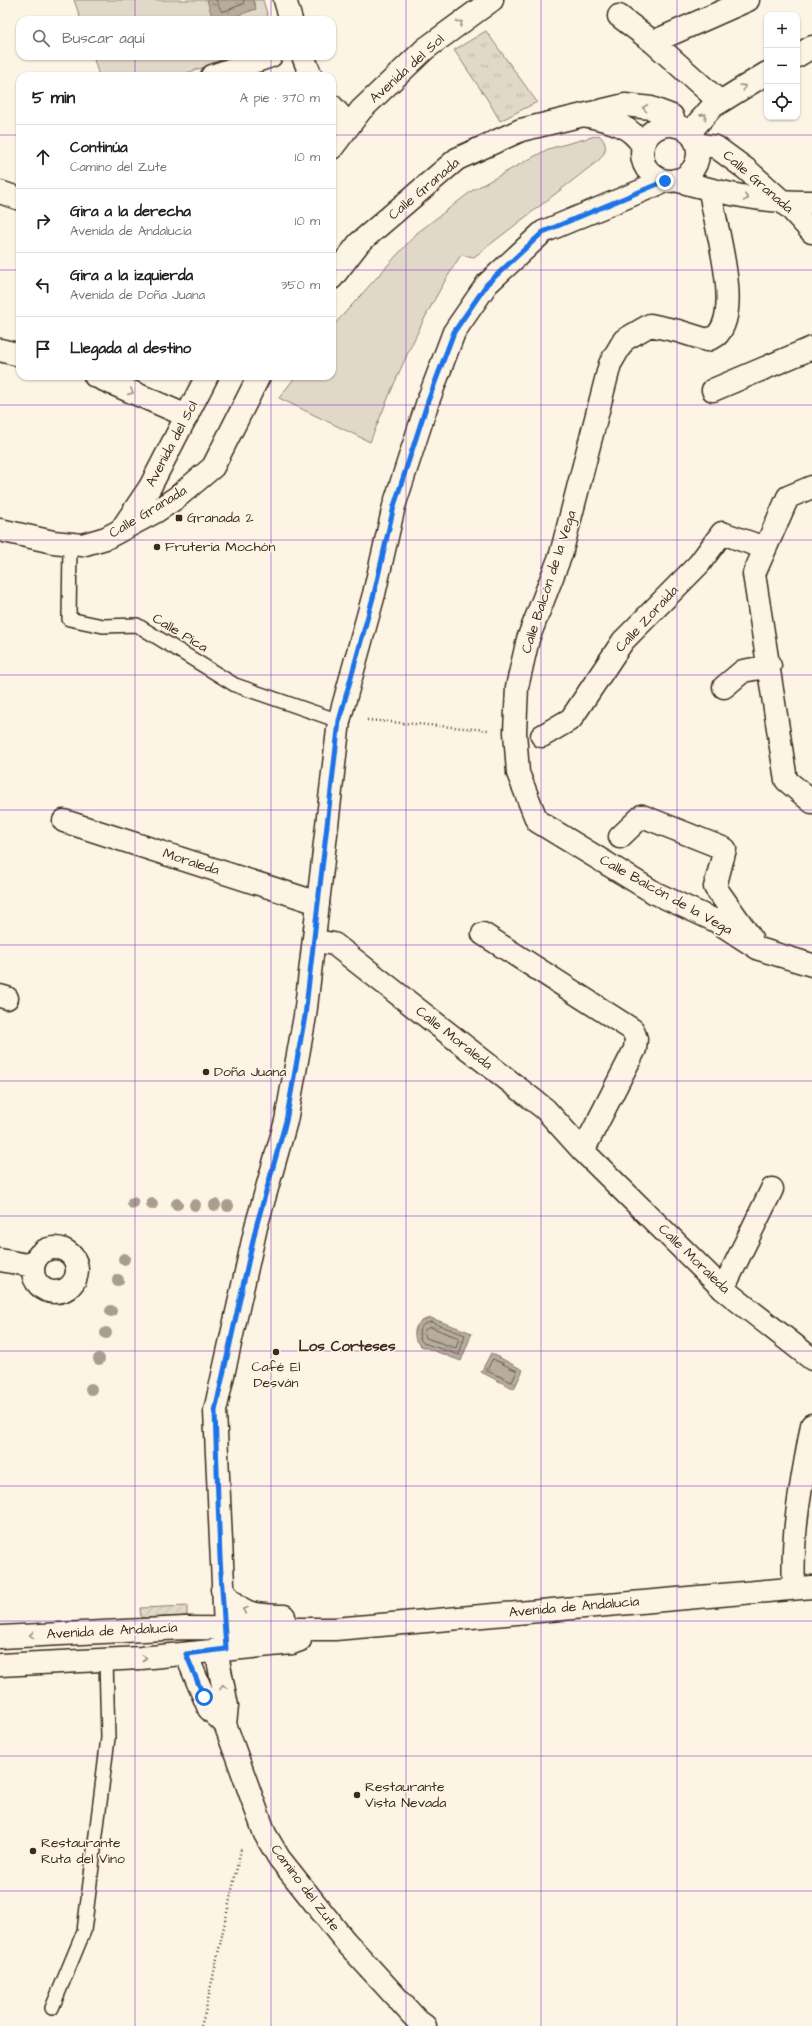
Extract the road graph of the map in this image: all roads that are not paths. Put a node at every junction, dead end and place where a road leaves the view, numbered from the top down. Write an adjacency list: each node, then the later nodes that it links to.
1 (285, 0): 4 (street)
2 (492, 0): 17 (street, Avenida del Sol, one-way to 2)
3 (748, 0): 6 (street)
4 (290, 16)
5 (619, 16): 6 (street)
6 (653, 42): 14 (street)
7 (812, 47): 8 (street)
8 (800, 54)
9 (259, 60): 11 (street)
10 (305, 60): 12 (street)
11 (224, 72)
12 (309, 72)
13 (764, 75): 14 (street, one-way to 13)
14 (720, 102): 18 (street, one-way to 14)
15 (336, 110): 17 (street)
16 (581, 115): 18 (street, Calle Granada, one-way to 16); 20 (street, Calle Granada); 29 (street, Calle Granada)
17 (349, 125): 19 (street, Avenida del Sol)
18 (688, 134): 20 (street); 21 (street); 26 (street, Calle Granada)
19 (336, 143)
20 (643, 154): 21 (street); 27 (street)
21 (670, 180): 22 (street); 27 (street, Camino del Zute)
22 (710, 190): 26 (street, one-way to 26); 53 (street, Calle Balcón de la Vega)
23 (0, 192): 24 (street)
24 (16, 198)
25 (812, 202): 26 (street)
26 (782, 203): 28 (street, Calle Granada)
27 (610, 204): 45 (street, Camino del Zute)
28 (812, 232)
29 (336, 273)
30 (812, 348): 36 (street)
31 (0, 350): 32 (street)
32 (16, 354)
33 (104, 380): 37 (street, one-way to 37)
34 (205, 380): 37 (street, Avenida del Sol)
35 (257, 380): 40 (street, Calle Granada)
36 (713, 390)
37 (187, 416): 40 (street, Avenida del Sol)
38 (812, 487): 42 (street)
39 (0, 530): 41 (street, Calle Granada)
40 (121, 530): 41 (street, Calle Granada)
41 (70, 545): 45 (lane, Calle Pica)
42 (765, 548): 43 (street); 46 (street, Calle Zoraida)
43 (770, 666): 44 (street); 47 (street)
44 (724, 687)
45 (339, 721): 50 (street, Camino del Zute)
46 (542, 736)
47 (812, 802)
48 (64, 820): 50 (street, Moraleda)
49 (620, 837): 53 (street, Calle Balcón de la Vega)
50 (318, 903): 52 (street, Camino del Zute)
51 (483, 934): 55 (street)
52 (315, 941): 55 (street, Calle Moraleda); 63 (street, Camino del Zute)
53 (759, 949): 54 (street, Calle Balcón de la Vega)
54 (812, 965)
55 (583, 1151): 59 (street, Calle Moraleda)
56 (772, 1189): 59 (street)
57 (0, 1260): 58 (street)
58 (33, 1266)
59 (723, 1289): 60 (street, Calle Moraleda)
60 (812, 1359)
61 (812, 1425): 62 (street)
62 (803, 1587): 64 (street, Avenida de Andalucía)
63 (222, 1590): 64 (street, one-way to 63); 66 (street, Camino del Zute)
64 (335, 1629): 66 (street, Avenida de Andalucía)
65 (0, 1637): 66 (street, Avenida de Andalucía, one-way to 65)
66 (222, 1643): 67 (street, Avenida de Andalucía); 69 (street, Avenida de Andalucía); 71 (street, Camino del Zute, one-way to 66)
67 (186, 1654): 68 (street, Avenida de Andalucía, one-way to 67); 71 (street, Camino del Zute)
68 (106, 1660): 69 (street, Avenida de Andalucía); 72 (lane)
69 (40, 1663): 70 (street, Avenida de Andalucía)
70 (0, 1665)
71 (225, 1724): 73 (street, Camino del Zute)
72 (52, 2008)
73 (425, 2026)

